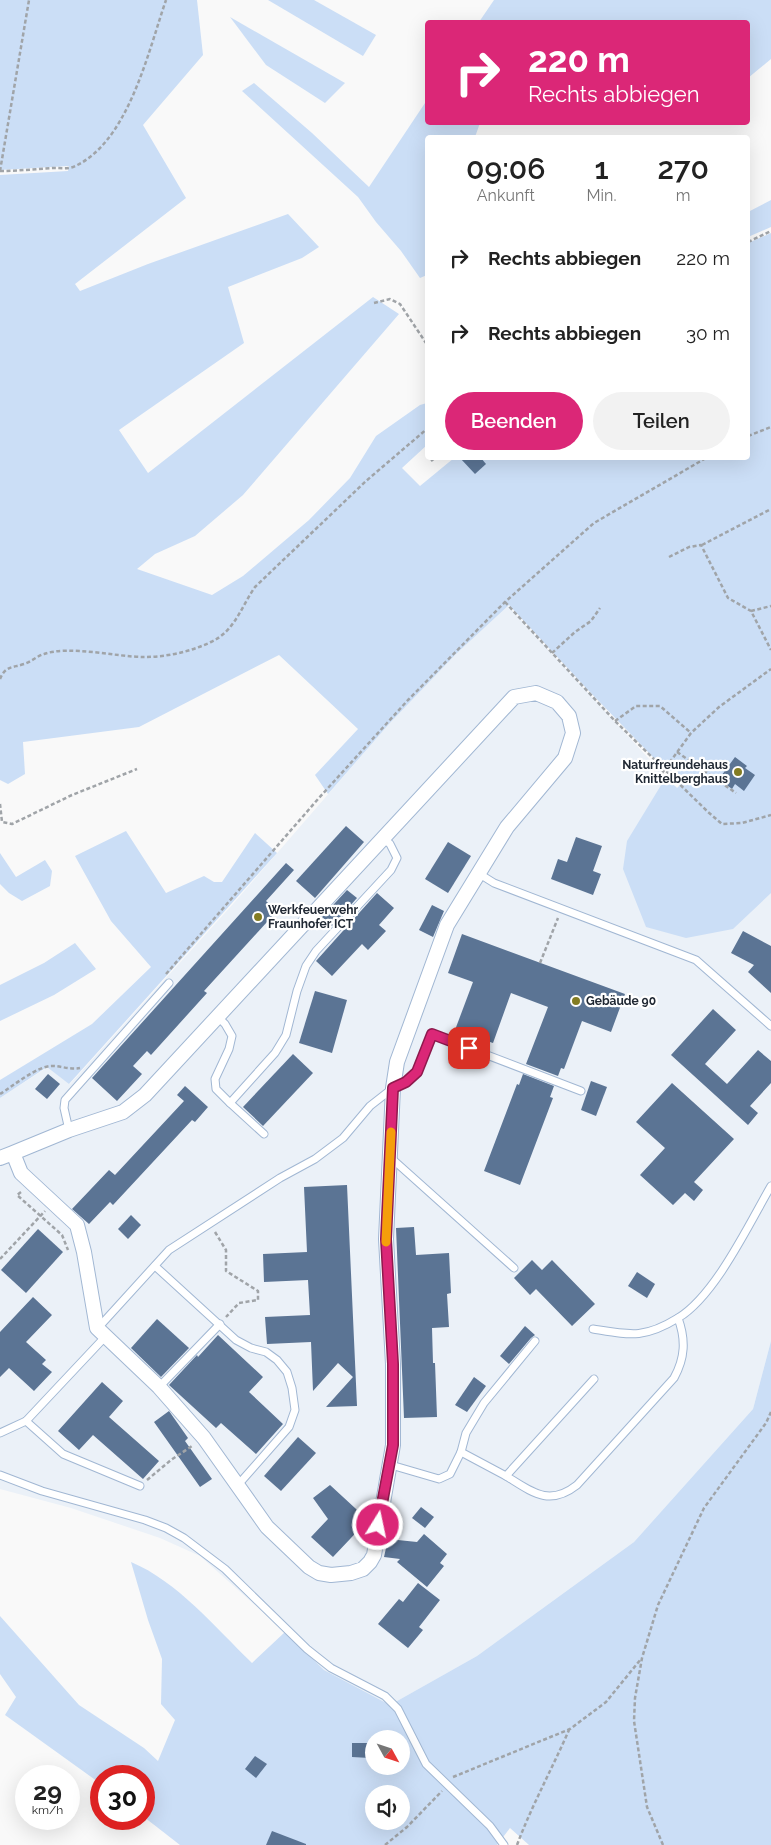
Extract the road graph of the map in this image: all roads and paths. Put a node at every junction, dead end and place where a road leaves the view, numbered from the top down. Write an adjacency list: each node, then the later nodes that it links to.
1 (29, 0): 2 (path)
2 (166, 0)
3 (771, 231): 4 (path)
4 (750, 241)
5 (374, 302): 6 (path)
6 (425, 342)
7 (771, 426): 9 (path)
8 (425, 431): 21 (path)
9 (750, 435)
10 (703, 460): 14 (path)
11 (771, 509): 12 (path)
12 (701, 546): 13 (path); 17 (path)
13 (669, 556)
14 (504, 602): 19 (path); 35 (path)
15 (771, 606): 17 (path)
16 (600, 608): 19 (path)
17 (751, 611): 18 (path)
18 (771, 650)
19 (552, 653): 23 (path)
20 (771, 669): 24 (path)
21 (1, 670): 22 (path)
22 (0, 679)
23 (616, 721): 24 (path); 27 (path)
24 (691, 733): 25 (path)
25 (678, 752): 27 (path); 28 (path)
26 (137, 769): 29 (path)
27 (663, 772): 30 (path)
28 (736, 793)
29 (0, 804)
30 (771, 815)
31 (383, 838): 32 (street); 37 (street); 43 (lane)
32 (478, 873): 33 (lane); 40 (street)
33 (562, 909): 34 (path); 38 (lane)
34 (540, 962)
35 (164, 976)
36 (169, 983): 44 (lane)
37 (218, 1017): 43 (lane); 44 (street)
38 (771, 1026)
39 (86, 1061): 42 (path)
40 (393, 1088): 41 (lane); 47 (street); 52 (lane)
41 (581, 1090)
42 (0, 1094)
43 (230, 1103): 45 (lane)
44 (69, 1130): 46 (street)
45 (264, 1134)
46 (7, 1155): 50 (street)
47 (390, 1157): 56 (lane); 69 (street)
48 (771, 1186): 57 (lane)
49 (24, 1187): 51 (path)
50 (53, 1203): 51 (path); 60 (street)
51 (41, 1216): 53 (path); 54 (path)
52 (210, 1224): 55 (lane); 58 (path)
53 (69, 1252)
54 (0, 1260)
55 (155, 1266): 58 (lane); 60 (lane)
56 (514, 1268)
57 (678, 1318): 59 (lane); 71 (lane)
58 (220, 1324): 63 (lane); 73 (lane)
59 (592, 1329)
60 (101, 1332): 63 (street); 65 (lane)
61 (535, 1341): 68 (lane)
62 (594, 1379): 71 (lane)
63 (159, 1387): 67 (street)
64 (771, 1412): 74 (path)
65 (26, 1421): 66 (lane); 72 (lane)
66 (0, 1432)
67 (204, 1438): 72 (path); 73 (street)
68 (461, 1452): 69 (lane); 71 (lane)
69 (391, 1465): 73 (street)
70 (0, 1475): 76 (lane)
71 (506, 1476)
72 (140, 1486)
73 (237, 1486)
74 (642, 1658): 75 (path); 80 (path)
75 (570, 1729): 76 (path); 79 (path)
76 (448, 1784): 77 (path); 78 (lane)
77 (385, 1845)
78 (504, 1845)
79 (517, 1845)
80 (663, 1845)

